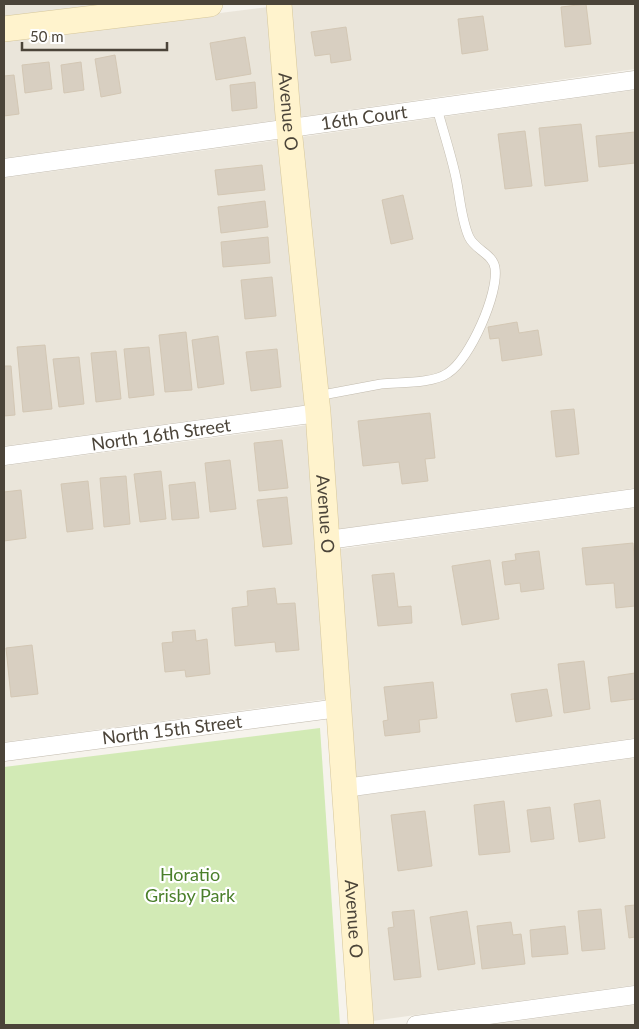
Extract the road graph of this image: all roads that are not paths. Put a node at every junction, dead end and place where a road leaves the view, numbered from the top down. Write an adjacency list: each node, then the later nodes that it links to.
1 (202, 4): 3 (street)
2 (279, 4): 6 (street, Avenue O)
3 (4, 29)
4 (635, 80): 5 (street, 16th Court)
5 (437, 108): 6 (street, 16th Court); 8 (lane)
6 (289, 128): 7 (street, 16th Court); 8 (street, Avenue O)
7 (4, 168)
8 (318, 404): 9 (street, North 16th Street); 11 (street, Avenue O)
9 (4, 456)
10 (635, 498): 11 (street)
11 (328, 540): 12 (street, Avenue O)
12 (340, 708): 14 (street, North 15th Street); 15 (street, Avenue O)
13 (635, 748): 15 (street)
14 (4, 752)
15 (345, 788): 17 (street, Avenue O)
16 (635, 995): 18 (street)
17 (361, 1025)
18 (416, 1025)

